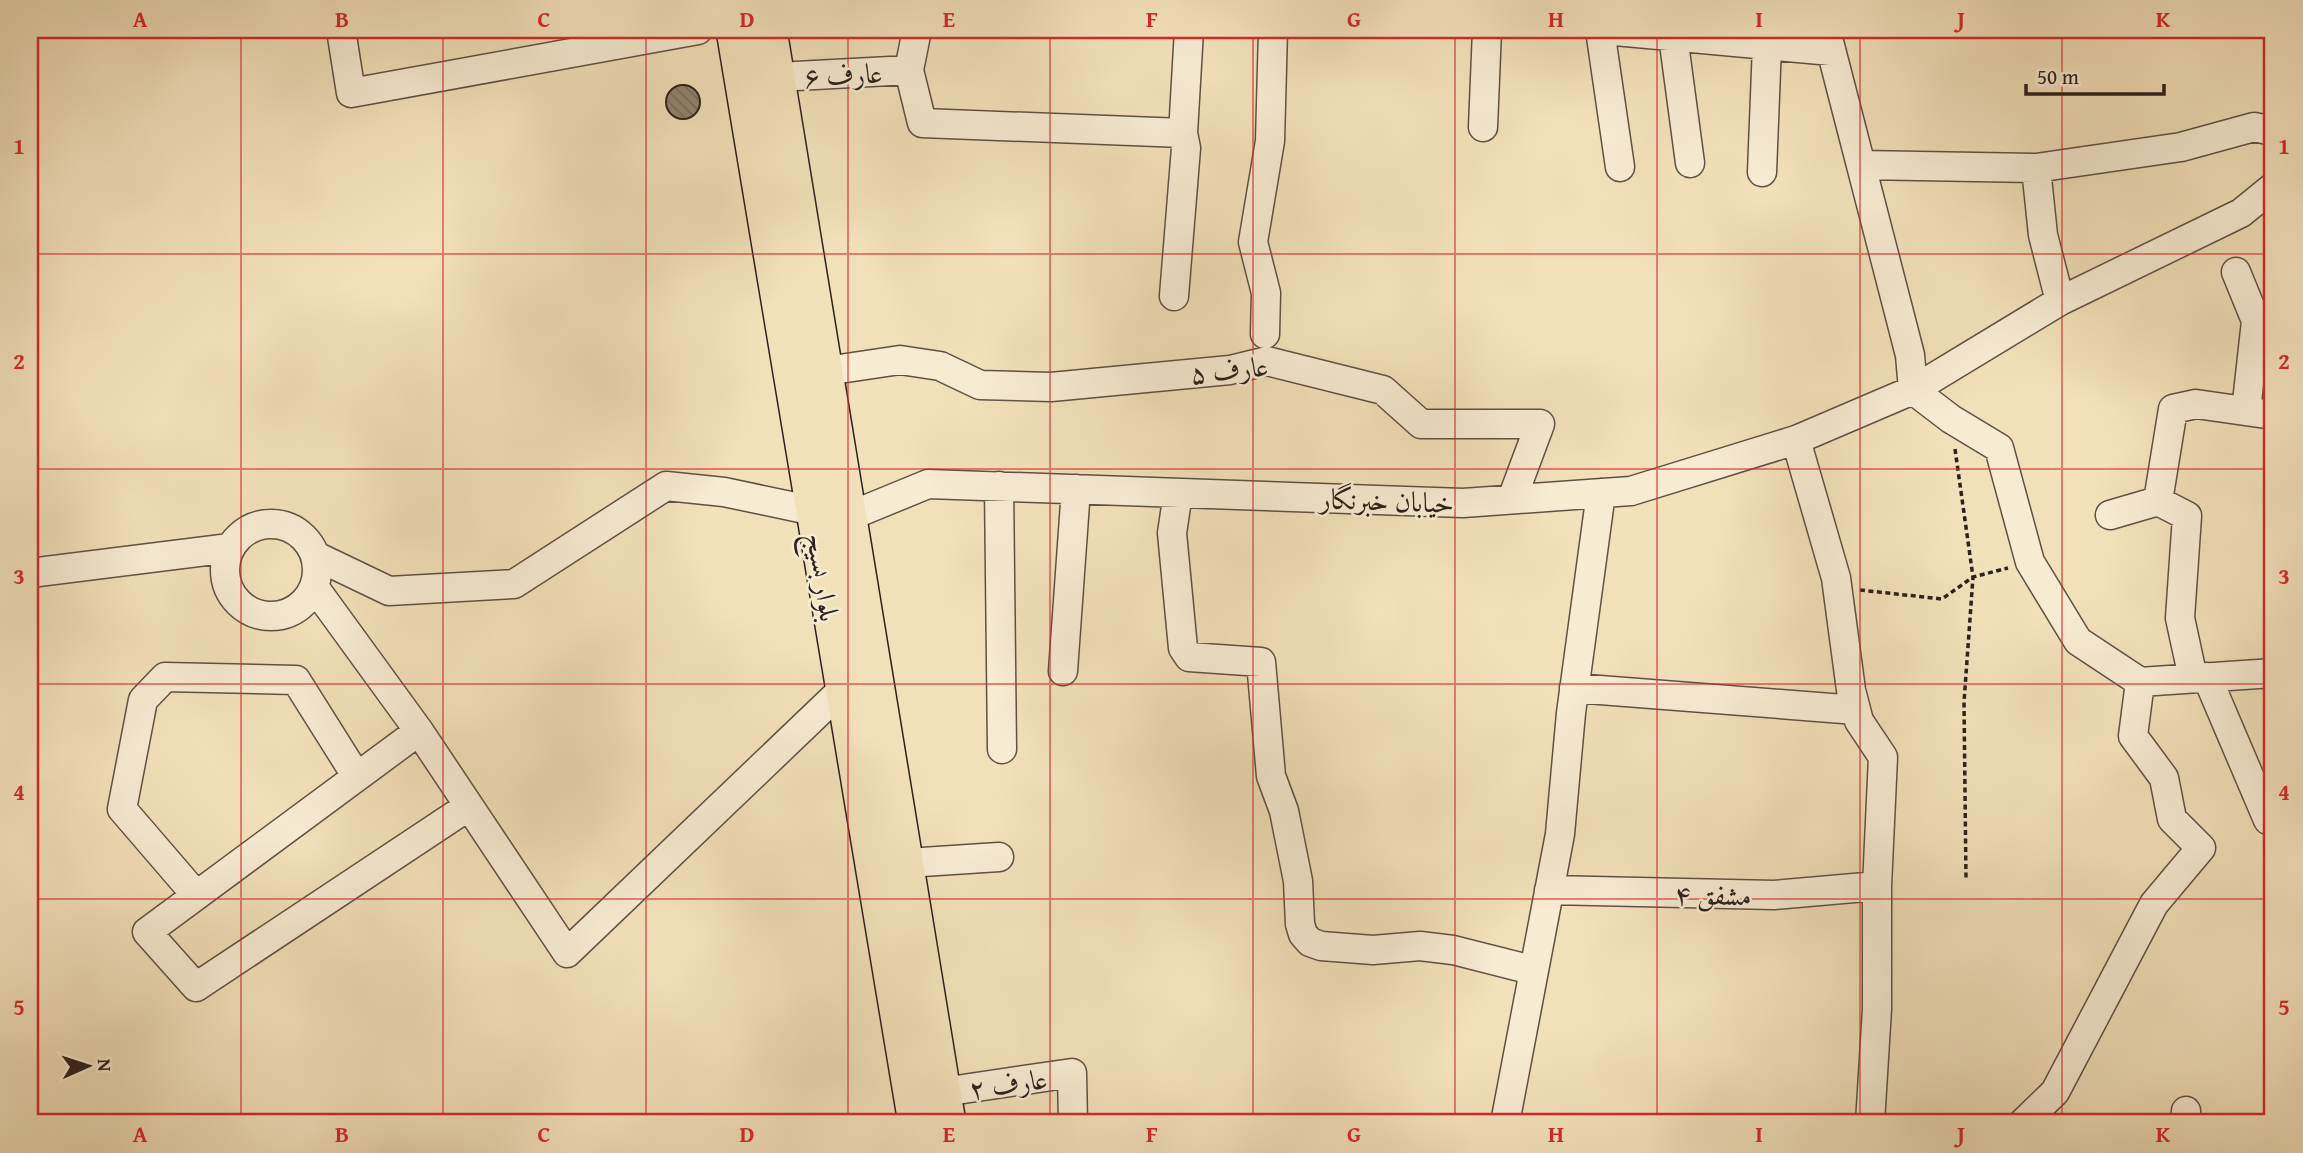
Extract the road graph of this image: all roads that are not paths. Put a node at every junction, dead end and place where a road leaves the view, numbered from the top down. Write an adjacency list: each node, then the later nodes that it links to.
1 (341, 30): 2 (street)
2 (698, 30)
3 (734, 30): 39 (main road, بلوار بسیج)
4 (769, 30): 14 (main road, بلوار بسیج)
5 (917, 30): 13 (street)
6 (1189, 30): 17 (street)
7 (1273, 30): 28 (street)
8 (1488, 30): 15 (street)
9 (1602, 30): 10 (street); 20 (street)
10 (1673, 36): 12 (street); 18 (street)
11 (1829, 41): 12 (street); 19 (street)
12 (1767, 45): 22 (street)
13 (909, 70): 14 (street, عارف ۶); 17 (street)
14 (777, 77): 29 (main road, بلوار بسیج)
15 (1483, 127)
16 (2273, 131): 21 (street)
17 (1183, 133): 25 (street)
18 (1690, 163)
19 (1861, 165): 21 (street); 30 (street)
20 (1620, 167)
21 (2036, 168): 26 (street)
22 (1762, 172)
23 (2273, 187): 26 (street, خیابان خبرنگار)
24 (2236, 272): 27 (street)
25 (1174, 296)
26 (2060, 302): 30 (street, خیابان خبرنگار)
27 (2265, 325): 31 (street)
28 (1265, 334)
29 (826, 371): 37 (street, عارف ۵); 41 (main road, بلوار بسیج)
30 (1913, 390): 32 (street, خیابان خبرنگار); 49 (street)
31 (2260, 413): 38 (street)
32 (1796, 440): 36 (street, خیابان خبرنگار); 52 (street)
33 (999, 486): 34 (street, خیابان خبرنگار); 41 (street, خیابان خبرنگار); 54 (street)
34 (1076, 489): 35 (street, خیابان خبرنگار); 46 (street)
35 (1178, 493): 37 (street, خیابان خبرنگار); 65 (street)
36 (1601, 493): 37 (street, خیابان خبرنگار); 50 (street)
37 (1512, 499)
38 (2158, 501): 40 (street); 48 (street)
39 (814, 511): 43 (street); 51 (main road, بلوار بسیج)
40 (2110, 515)
41 (850, 516): 59 (main road, بلوار بسیج)
42 (230, 548): 43 (street); 44 (street); 45 (street)
43 (316, 556): 45 (street)
44 (30, 573)
45 (314, 588): 53 (street)
46 (1063, 671)
47 (2273, 673): 48 (street)
48 (2200, 677): 49 (street); 57 (street)
49 (2140, 682): 67 (street)
50 (1574, 688): 52 (street); 61 (street)
51 (842, 690): 56 (street); 64 (main road, بلوار بسیج)
52 (1856, 710): 60 (street)
53 (419, 732): 55 (street); 56 (street)
54 (1002, 749)
55 (356, 777): 62 (street); 62 (street)
56 (469, 806): 62 (street)
57 (2273, 820)
58 (999, 858): 59 (street)
59 (906, 863): 63 (main road, بلوار بسیج)
60 (1877, 886): 61 (street, مشفق ۴); 71 (street)
61 (1549, 890): 65 (street)
62 (196, 895)
63 (920, 948): 64 (main road); 66 (main road, بلوار بسیج)
64 (886, 954): 68 (main road, بلوار بسیج)
65 (1532, 970): 70 (street)
66 (945, 1108): 69 (street, عارف ۲)
67 (2025, 1120)
68 (916, 1123)
69 (1073, 1123)
70 (1505, 1123)
71 (1870, 1123)

